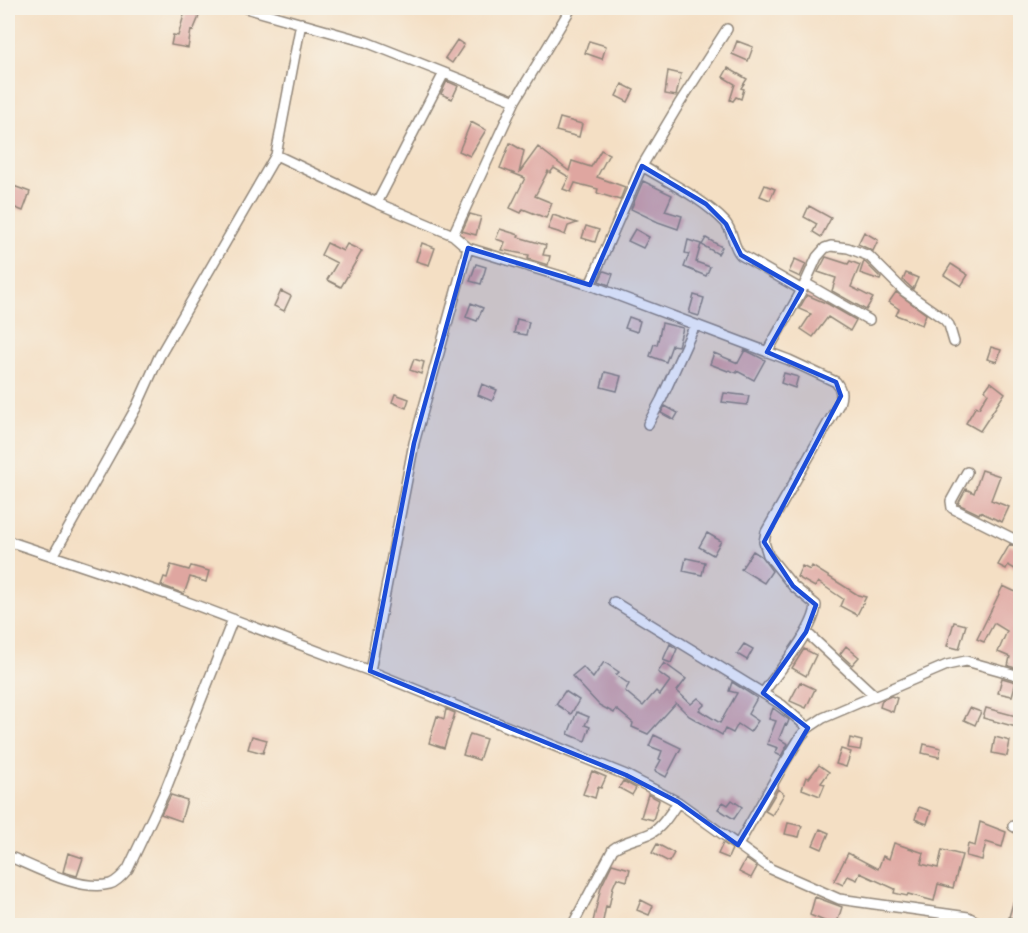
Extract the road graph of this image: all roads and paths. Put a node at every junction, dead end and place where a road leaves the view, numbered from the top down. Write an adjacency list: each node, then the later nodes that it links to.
1 (246, 8): 5 (street)
2 (571, 8): 8 (street)
3 (1014, 8): 4 (street)
4 (1020, 11)
5 (301, 23): 7 (street); 9 (street)
6 (727, 29): 10 (street)
7 (444, 73): 8 (street); 11 (street)
8 (514, 101): 12 (street)
9 (276, 155): 11 (street); 24 (street)
10 (642, 166): 14 (street); 15 (street)
11 (377, 203): 12 (street)
12 (453, 235): 13 (street)
13 (468, 248): 14 (street); 28 (street)
14 (590, 285): 17 (street)
15 (803, 286): 16 (street); 18 (street); 19 (street)
16 (869, 321)
17 (695, 325): 19 (street); 20 (street)
18 (954, 342)
19 (767, 352): 27 (street)
20 (648, 424)
21 (967, 472): 23 (street)
22 (8, 541): 24 (street)
23 (1020, 542)
24 (53, 556): 26 (street)
25 (614, 602): 30 (street)
26 (233, 619): 28 (street); 35 (street)
27 (806, 632): 30 (street); 31 (street)
28 (370, 671): 33 (street)
29 (1020, 675): 31 (street)
30 (763, 693): 32 (street)
31 (875, 696): 32 (street)
32 (808, 728): 34 (street)
33 (678, 802): 34 (street); 36 (street)
34 (738, 845): 37 (street)
35 (8, 856)
36 (572, 926)
37 (985, 926)

